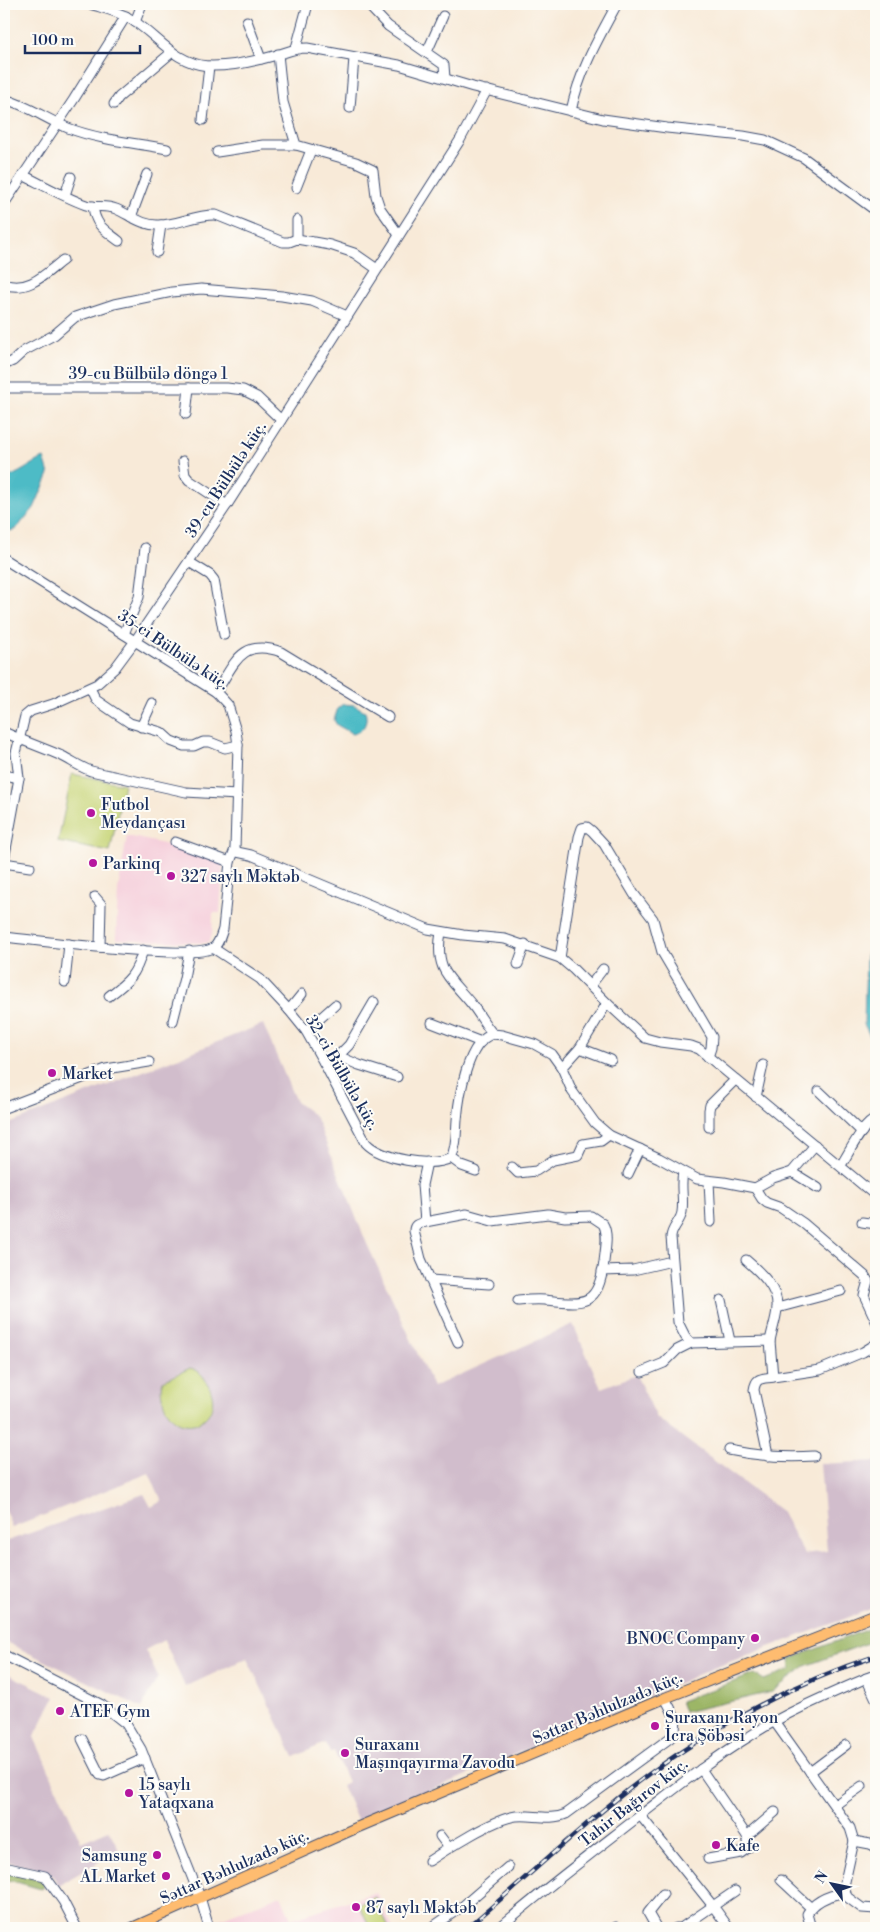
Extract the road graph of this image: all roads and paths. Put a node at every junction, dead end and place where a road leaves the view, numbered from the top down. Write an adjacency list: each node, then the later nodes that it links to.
1 (90, 4): 6 (street)
2 (308, 4): 10 (street)
3 (367, 4): 11 (street)
4 (617, 4): 22 (street)
5 (139, 7): 8 (street)
6 (126, 16): 8 (street); 24 (street)
7 (443, 16): 11 (street)
8 (135, 22): 12 (street)
9 (247, 22): 15 (street)
10 (296, 48): 13 (street); 14 (street)
11 (427, 52): 17 (street)
12 (171, 53): 16 (street); 20 (street)
13 (278, 54): 15 (street); 25 (street)
14 (354, 58): 17 (street); 21 (street)
15 (261, 59): 16 (street)
16 (209, 66): 23 (street)
17 (445, 78): 18 (street)
18 (487, 90): 22 (street); 40 (street, 39-cu Bülbülə küç.)
19 (4, 99): 24 (street)
20 (114, 104)
21 (350, 108)
22 (571, 111): 36 (street)
23 (203, 120)
24 (57, 123): 26 (street); 30 (street)
25 (296, 145): 27 (street); 28 (street)
26 (167, 148)
27 (311, 150): 32 (street); 40 (street)
28 (217, 152)
29 (147, 174): 37 (street)
30 (23, 175): 33 (street); 34 (street)
31 (71, 177): 33 (street)
32 (296, 188)
33 (65, 195): 35 (street)
34 (4, 204)
35 (93, 206): 37 (street); 42 (street)
36 (876, 211)
37 (131, 217): 39 (street)
38 (297, 220): 41 (street)
39 (161, 226): 41 (street); 43 (street)
40 (399, 235): 45 (street, 39-cu Bülbülə küç.)
41 (297, 239): 45 (street)
42 (119, 241)
43 (157, 252)
44 (63, 260): 46 (street)
45 (377, 269): 47 (street, 39-cu Bülbülə küç.)
46 (4, 284)
47 (347, 316): 48 (street); 52 (street, 39-cu Bülbülə küç.)
48 (4, 365)
49 (4, 388): 50 (street, 39-cu Bülbülə döngə 1)
50 (189, 388): 51 (street); 52 (street, 39-cu Bülbülə döngə 1)
51 (186, 414)
52 (281, 420): 54 (street, 39-cu Bülbülə küç.)
53 (183, 461): 54 (street)
54 (227, 505): 57 (street, 39-cu Bülbülə küç.)
55 (145, 548): 58 (street)
56 (4, 559): 58 (street, 35-ci Bülbülə küç.)
57 (189, 562): 59 (street); 60 (street, 39-cu Bülbülə küç.)
58 (124, 634): 60 (street, 35-ci Bülbülə küç.)
59 (224, 635)
60 (136, 641): 61 (street, 39-cu Bülbülə küç.); 62 (street, 35-ci Bülbülə küç.)
61 (90, 688): 65 (street); 67 (street, 39-cu Bülbülə küç.)
62 (216, 692): 64 (street); 68 (street, 35-ci Bülbülə küç.)
63 (152, 703): 65 (street)
64 (388, 717)
65 (141, 727): 68 (street)
66 (4, 732): 67 (street)
67 (18, 739): 70 (street, 39-cu Bülbülə küç.); 71 (street)
68 (238, 745): 71 (street, 35-ci Bülbülə küç.)
69 (4, 775): 70 (street)
70 (19, 778): 72 (street, 39-cu Bülbülə küç.)
71 (238, 795): 74 (street, 35-ci Bülbülə küç.)
72 (6, 829): 75 (street, 39-cu Bülbülə küç.)
73 (175, 842): 76 (street)
74 (235, 849): 76 (street, 35-ci Bülbülə küç.); 79 (street)
75 (4, 861): 77 (street)
76 (230, 862): 84 (street, 35-ci Bülbülə küç.)
77 (30, 867)
78 (94, 896): 83 (street)
79 (441, 932): 82 (street); 101 (street)
80 (4, 937): 81 (street)
81 (69, 944): 83 (street); 90 (street)
82 (525, 944): 87 (street); 88 (street)
83 (100, 947): 85 (street)
84 (213, 948): 86 (street); 97 (street, 32-ci Bülbülə küç.)
85 (143, 950): 86 (street); 93 (street)
86 (189, 952): 98 (street)
87 (560, 958): 91 (street); 105 (street)
88 (518, 964)
89 (603, 969): 91 (street)
90 (66, 982)
91 (590, 986): 95 (street)
92 (302, 994): 97 (street)
93 (109, 996)
94 (374, 1002): 104 (street)
95 (607, 1004): 103 (street); 105 (street)
96 (335, 1005): 100 (street)
97 (289, 1010): 100 (street, 32-ci Bülbülə küç.)
98 (173, 1020)
99 (432, 1023): 102 (street)
100 (306, 1031): 108 (street, 32-ci Bülbülə küç.)
101 (493, 1034): 102 (street); 110 (street)
102 (481, 1042): 122 (street)
103 (580, 1048): 106 (street); 110 (street)
104 (338, 1056): 108 (street); 111 (street)
105 (708, 1057): 112 (street)
106 (611, 1060)
107 (150, 1062): 115 (street)
108 (324, 1063): 123 (street, 32-ci Bülbülə küç.)
109 (764, 1066): 114 (street)
110 (562, 1068): 119 (street)
111 (397, 1077)
112 (735, 1080): 114 (street); 117 (street)
113 (819, 1091): 118 (street)
114 (756, 1097): 120 (street)
115 (4, 1108)
116 (876, 1119): 118 (street)
117 (709, 1126)
118 (862, 1132): 124 (street)
119 (609, 1134): 121 (street); 125 (street)
120 (815, 1145): 124 (street); 128 (street)
121 (640, 1149): 127 (street); 129 (street)
122 (452, 1158): 123 (street, 32-ci Bülbülə küç.); 126 (street)
123 (427, 1162): 134 (street)
124 (841, 1165): 133 (street)
125 (512, 1167)
126 (476, 1171)
127 (683, 1172): 130 (street); 139 (street)
128 (792, 1172): 131 (street); 132 (street)
129 (628, 1174)
130 (709, 1180): 131 (street); 135 (street)
131 (755, 1188): 147 (street)
132 (818, 1188)
133 (876, 1196)
134 (425, 1222): 140 (street); 141 (street)
135 (711, 1222)
136 (862, 1222): 137 (street)
137 (876, 1224)
138 (746, 1260): 146 (street)
139 (672, 1262): 140 (street); 151 (street)
140 (602, 1270): 145 (street)
141 (430, 1280): 142 (street); 150 (street)
142 (489, 1284)
143 (841, 1291): 146 (street)
144 (721, 1300): 148 (street)
145 (518, 1301)
146 (777, 1308): 149 (street)
147 (876, 1321)
148 (730, 1341): 149 (street); 151 (street)
149 (770, 1341): 154 (street)
150 (458, 1342)
151 (691, 1343): 153 (street)
152 (876, 1344): 154 (street)
153 (642, 1372)
154 (773, 1378): 156 (street)
155 (729, 1450): 156 (street)
156 (768, 1456): 157 (street)
157 (814, 1456)
158 (876, 1615): 162 (main road, Səttar Bəhlulzadə küç.)
159 (4, 1655): 167 (street)
160 (876, 1674): 161 (street, Tahir Bağırov küç.)
161 (866, 1678): 163 (street); 164 (street, Tahir Bağırov küç.)
162 (665, 1698): 178 (street); 187 (main road, Səttar Bəhlulzadə küç.)
163 (876, 1698)
164 (774, 1721): 168 (street, Tahir Bağırov küç.); 169 (street)
165 (82, 1739): 167 (street)
166 (846, 1745): 169 (street)
167 (146, 1758): 187 (street)
168 (701, 1768): 173 (street, Tahir Bağırov küç.); 175 (street)
169 (810, 1772): 171 (street)
170 (862, 1786): 171 (street)
171 (835, 1806): 176 (street)
172 (775, 1812): 175 (street)
173 (640, 1815): 188 (street); 195 (street, Tahir Bağırov küç.)
174 (440, 1836): 178 (street)
175 (748, 1836): 179 (street)
176 (854, 1841): 177 (street); 185 (street)
177 (874, 1843)
178 (449, 1848): 180 (street)
179 (708, 1859)
180 (429, 1862)
181 (4, 1867): 191 (street)
182 (508, 1867): 194 (street)
183 (781, 1880): 189 (street)
184 (734, 1891): 188 (street)
185 (844, 1893): 189 (street); 190 (street)
186 (663, 1894): 196 (street)
187 (200, 1897): 192 (main road, Səttar Bəhlulzadə küç.); 193 (street)
188 (713, 1906): 197 (street); 198 (street)
189 (811, 1908): 199 (street)
190 (876, 1909)
191 (77, 1928)
192 (132, 1928)
193 (209, 1928)
194 (431, 1928)
195 (499, 1928)
196 (655, 1928)
197 (676, 1928)
198 (729, 1928)
199 (811, 1928)

